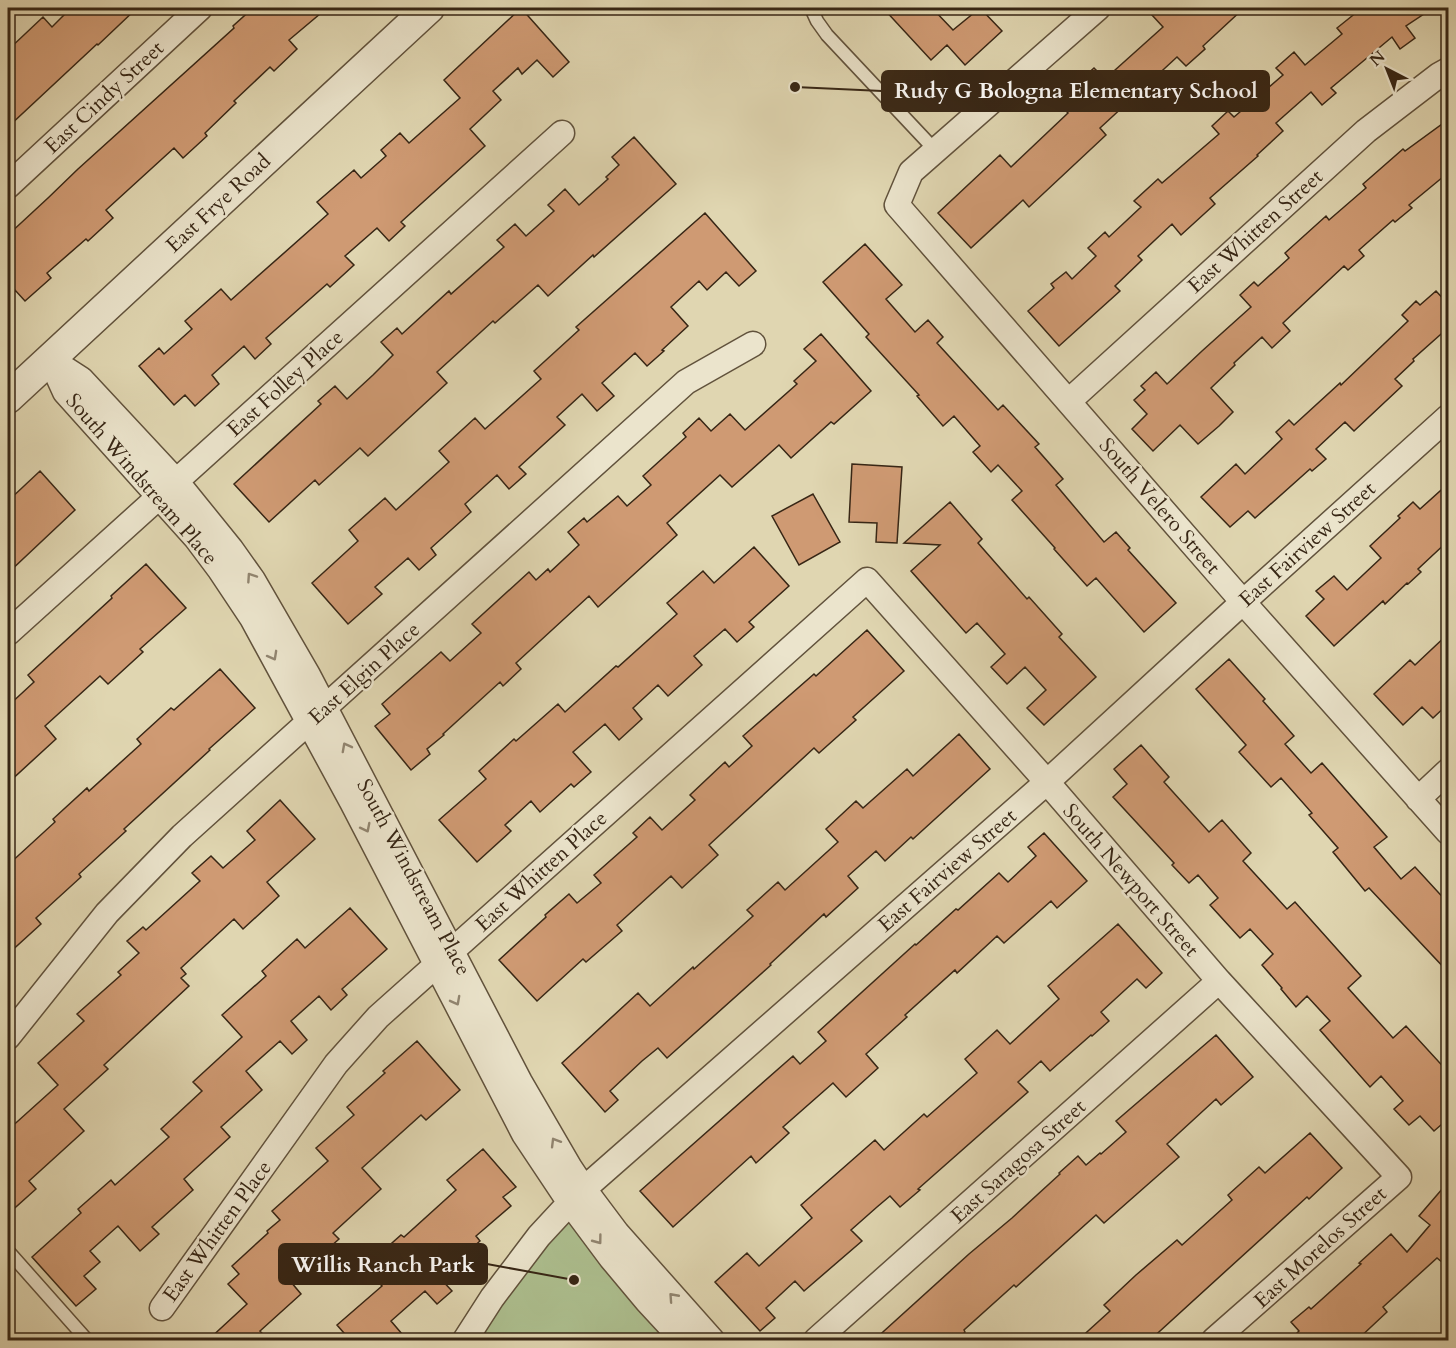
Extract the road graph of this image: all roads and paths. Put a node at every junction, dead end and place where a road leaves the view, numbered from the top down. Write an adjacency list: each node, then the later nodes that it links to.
1 (200, 8): 8 (street, East Cindy Street)
2 (429, 8): 10 (street, East Frye Road)
3 (812, 8): 7 (lane)
4 (1098, 8): 7 (street)
5 (1449, 70): 12 (street, East Whitten Street)
6 (562, 133): 14 (street, East Folley Place)
7 (935, 150): 12 (street, South Velero Street)
8 (8, 186)
9 (753, 344): 18 (street, East Elgin Place)
10 (50, 359): 11 (street, East Frye Road); 14 (street, South Windstream Place)
11 (8, 398)
12 (1069, 401): 16 (street, South Velero Street)
13 (1449, 417): 16 (street, East Fairview Street)
14 (168, 488): 17 (street, East Folley Place); 18 (street, South Windstream Place)
15 (867, 580): 20 (street, South Newport Street); 23 (street, East Whitten Place)
16 (1243, 602): 20 (street, East Fairview Street); 21 (street, South Velero Street)
17 (8, 633)
18 (317, 714): 23 (street, South Windstream Place); 25 (street, East Elgin Place)
19 (1449, 771): 21 (street)
20 (1047, 782): 24 (street, South Newport Street); 27 (street, East Fairview Street)
21 (1418, 799): 22 (street, South Velero Street)
22 (1449, 832)
23 (445, 957): 27 (street, South Windstream Place); 29 (street, East Whitten Place)
24 (1219, 981): 26 (street, South Newport Street); 34 (street, East Saragosa Street)
25 (8, 1037)
26 (1399, 1177): 35 (street, East Morelos Street)
27 (577, 1196): 31 (street, East Fairview Street); 32 (street, South Windstream Place, one-way to 32); 33 (street, South Windstream Place, one-way to 27)
28 (8, 1251): 30 (lane)
29 (162, 1308)
30 (87, 1341)
31 (465, 1341)
32 (683, 1341)
33 (712, 1341)
34 (816, 1341)
35 (1214, 1341)

